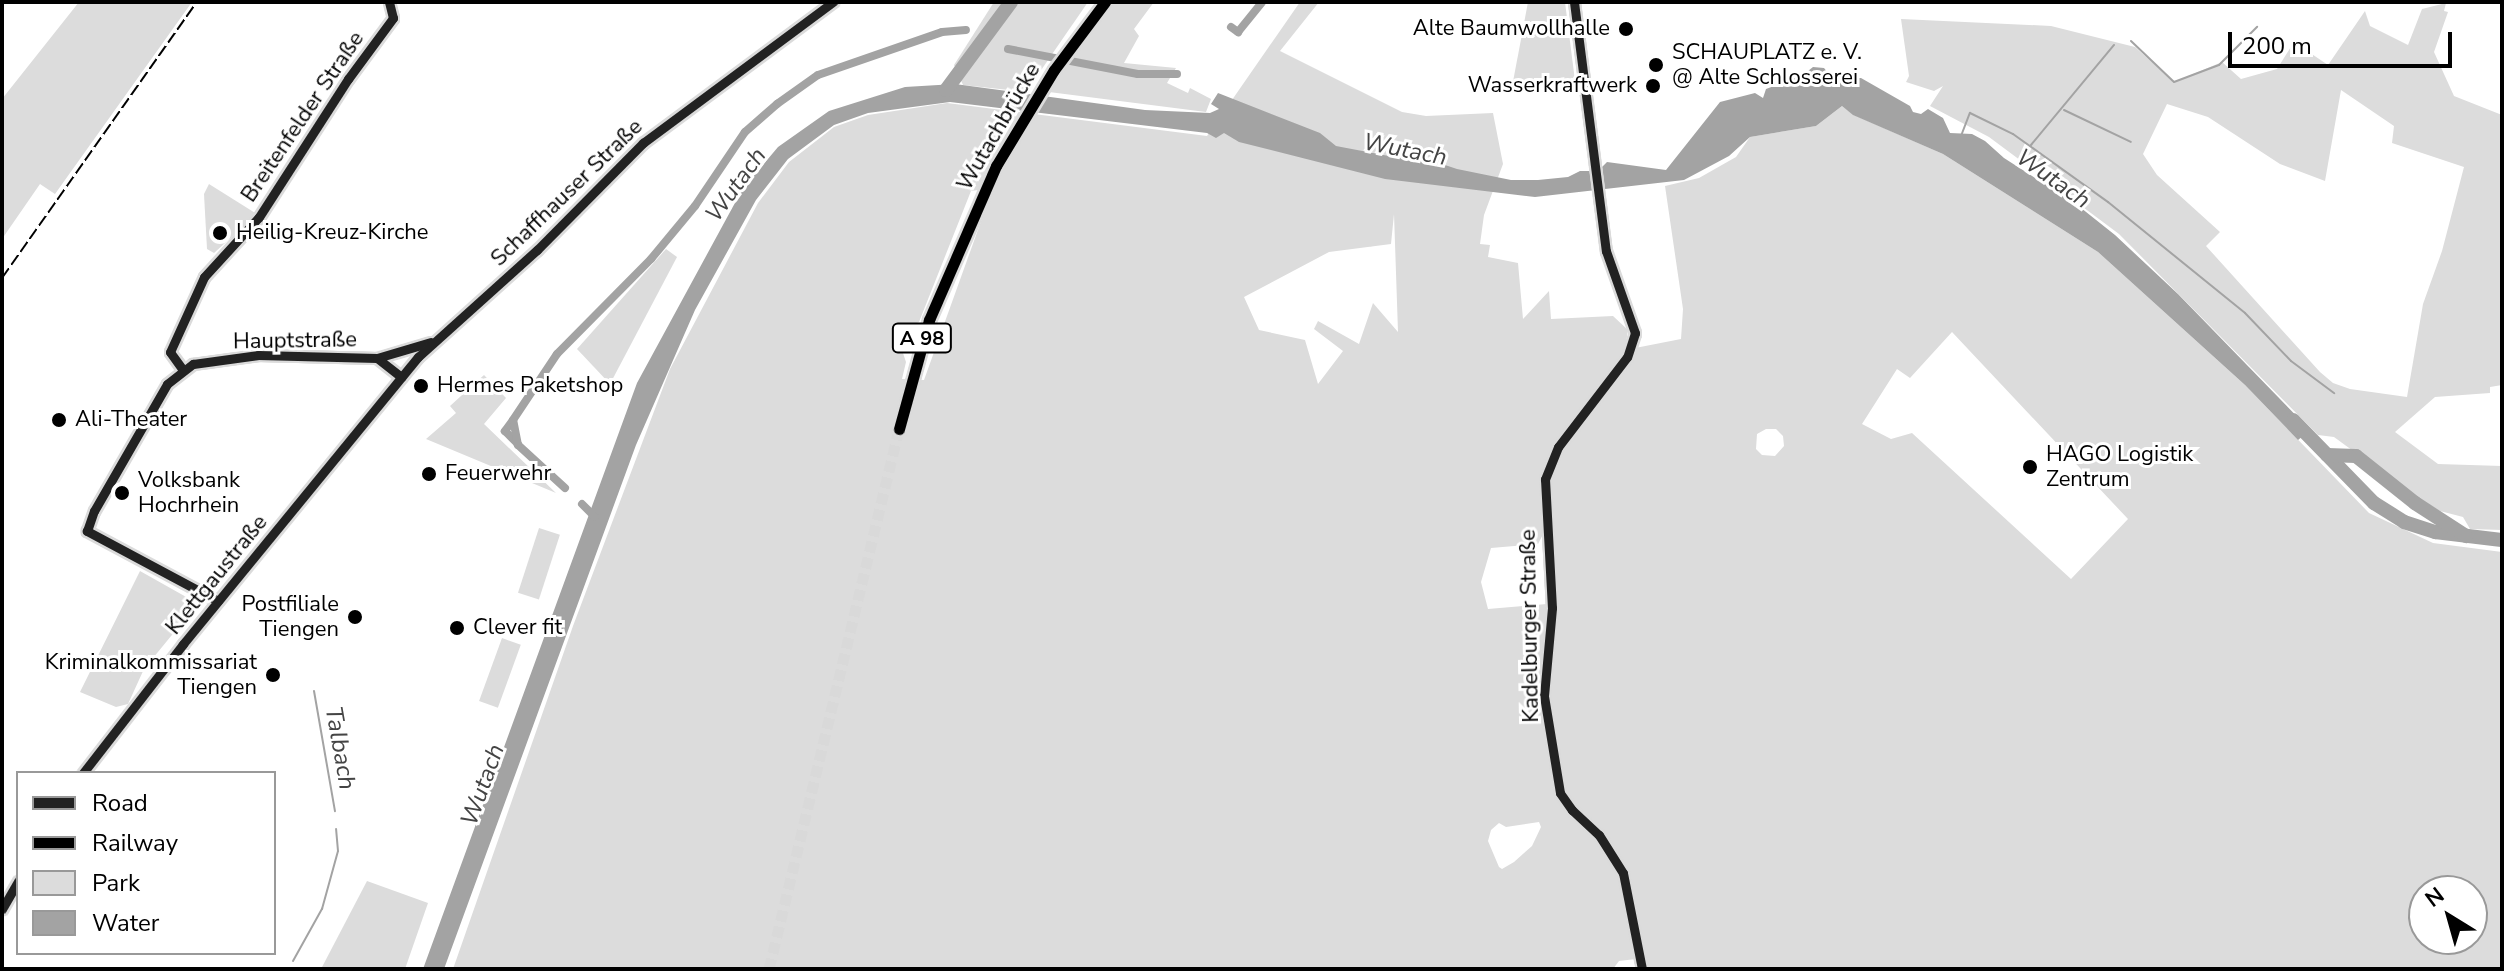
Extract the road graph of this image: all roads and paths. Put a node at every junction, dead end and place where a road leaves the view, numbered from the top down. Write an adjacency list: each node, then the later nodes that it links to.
1 (389, 2): 9 (main road, Breitenfelder Straße)
2 (833, 2): 7 (main road, Schaffhauser Straße)
3 (1097, 2): 6 (highway)
4 (1105, 2): 6 (highway, A 98)
5 (1574, 2): 17 (main road, Kadelburger Straße)
6 (1084, 27): 12 (highway, Wutachbrücke / A 98)
7 (434, 341): 8 (main road); 10 (main road, Schaffhauser Straße)
8 (377, 358): 9 (main road, Hauptstraße); 10 (main road, Hauptstraße)
9 (183, 370): 13 (main road)
10 (401, 377): 11 (main road, Schaffhauser Straße)
11 (381, 401): 13 (main road, Klettgaustraße)
12 (899, 429)
13 (218, 601): 14 (main road, Klettgaustraße)
14 (85, 771)
15 (16, 884): 16 (main road)
16 (2, 909)
17 (1642, 969)

